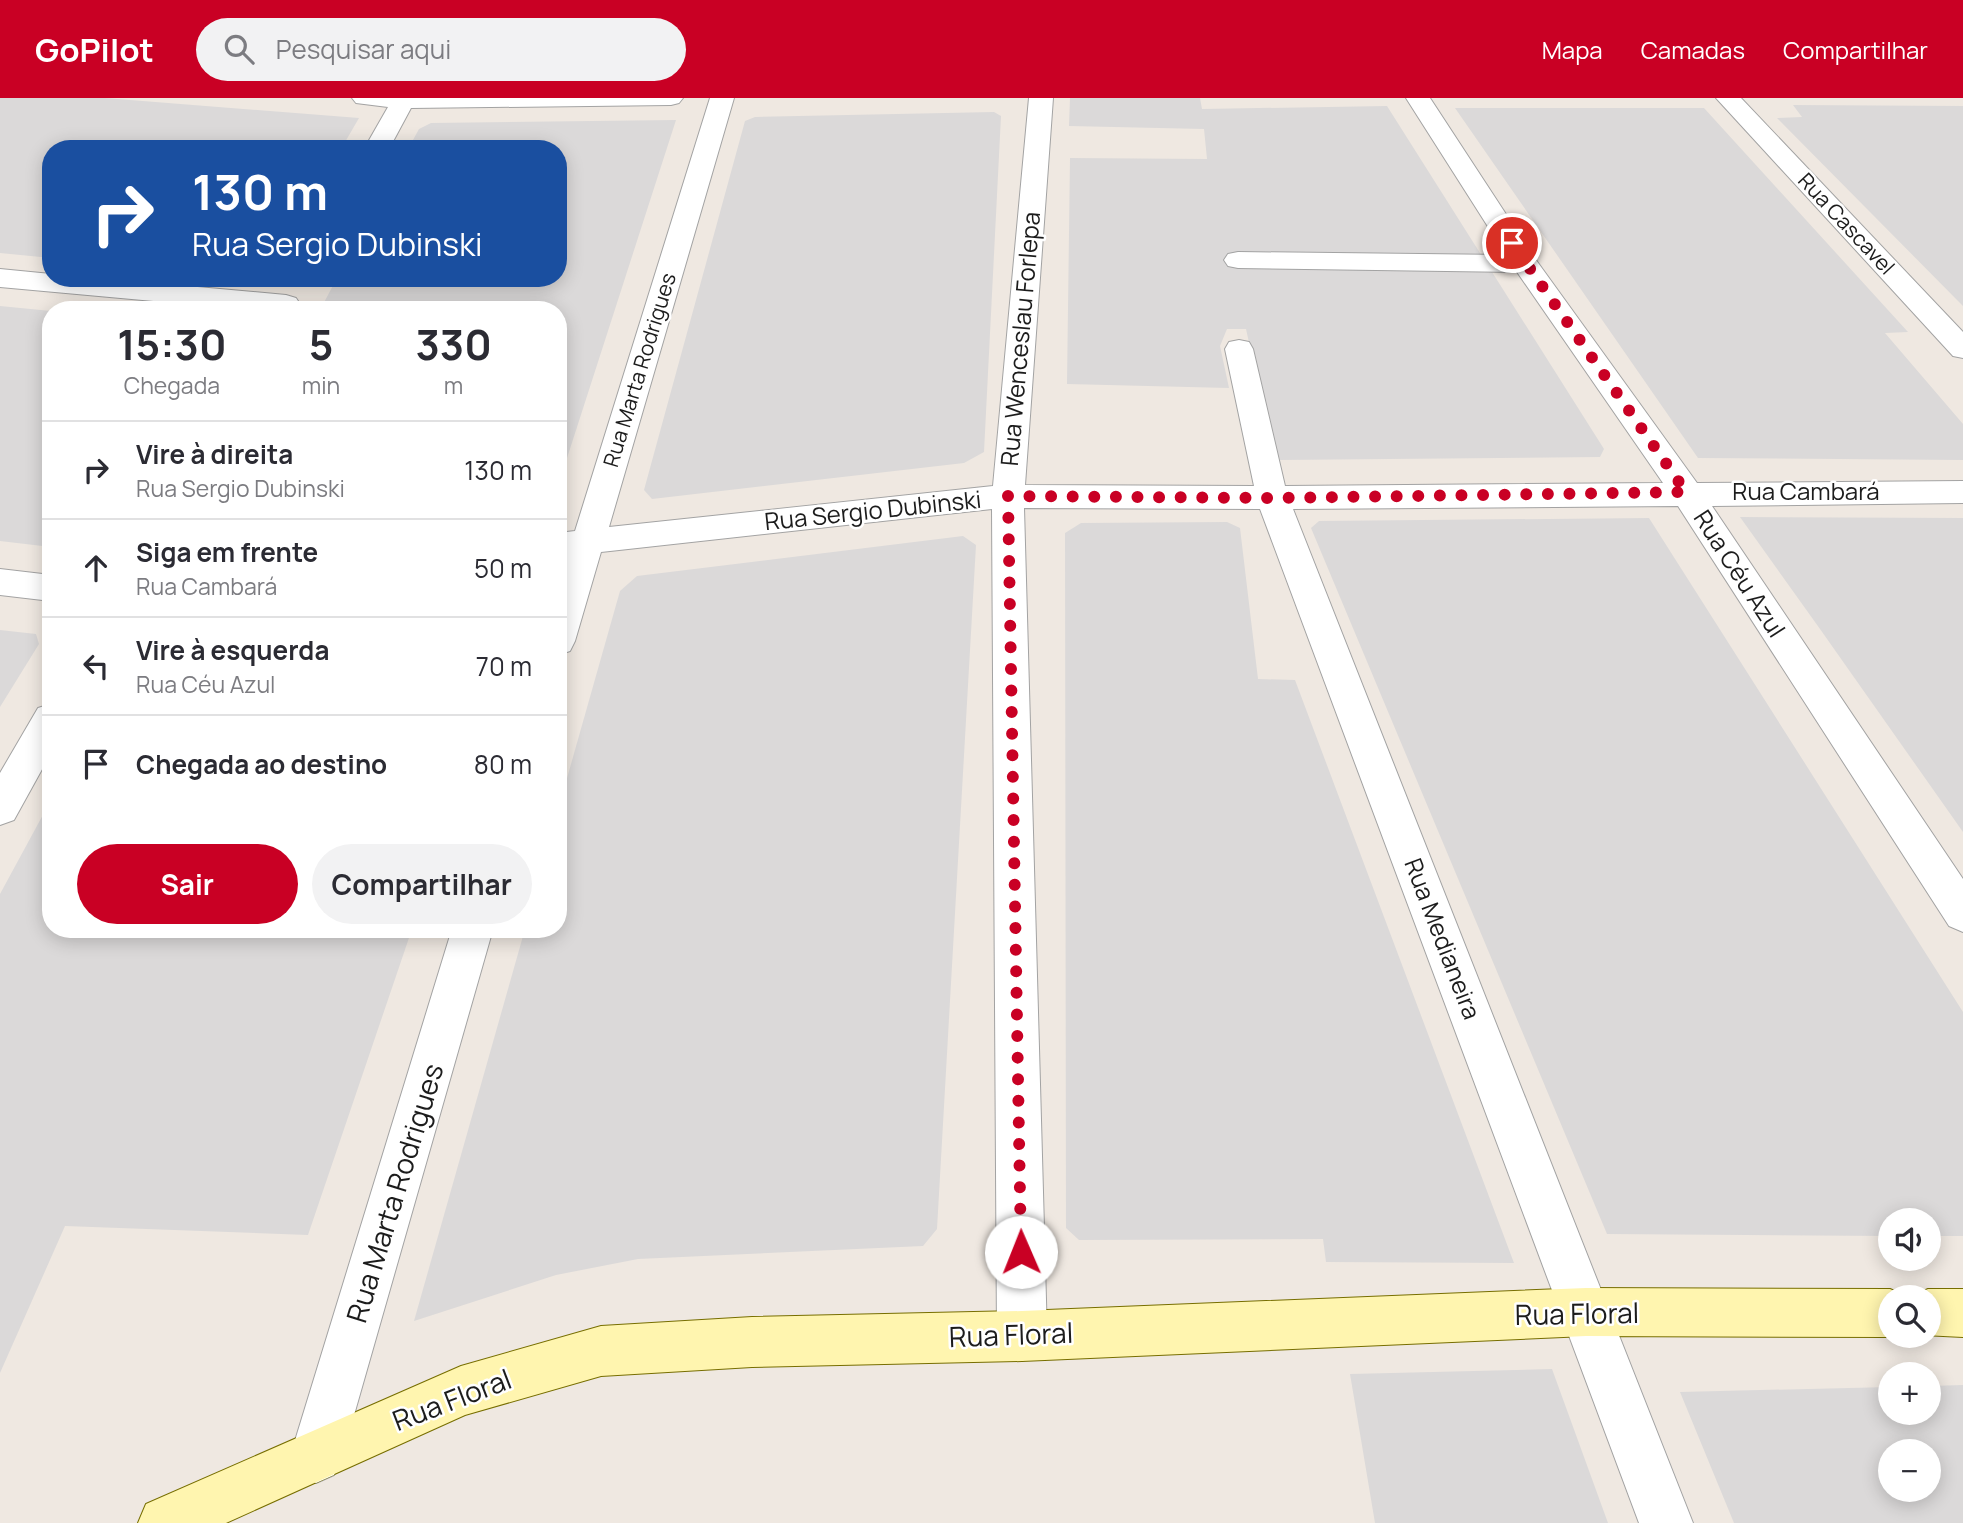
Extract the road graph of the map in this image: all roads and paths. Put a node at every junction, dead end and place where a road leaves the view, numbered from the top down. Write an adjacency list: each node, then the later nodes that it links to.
1 (364, 98): 7 (street)
2 (671, 98): 7 (street)
3 (722, 98): 21 (street, Rua Marta Rodrigues)
4 (1041, 98): 19 (street, Rua Wenceslau Forlepa)
5 (1418, 98): 10 (street, Rua Céu Azul)
6 (1728, 98): 16 (street, Rua Cascavel)
7 (405, 99): 8 (street)
8 (381, 140)
9 (1238, 260): 10 (street)
10 (1525, 264): 17 (street, Rua Céu Azul)
11 (0, 278): 12 (street)
12 (42, 282)
13 (88, 287): 14 (street)
14 (225, 301)
15 (1239, 349): 20 (street, Rua Medianeira)
16 (1963, 349)
17 (1686, 492): 18 (street, Rua Cambará); 20 (street, Rua Cambará); 27 (street, Rua Céu Azul)
18 (1963, 492)
19 (1008, 496): 20 (street, Rua Sergio Dubinski); 21 (street, Rua Sergio Dubinski); 33 (street, Rua Wenceslau Forlepa)
20 (1272, 498): 29 (street, Rua Medianeira)
21 (573, 543): 23 (street, Rua Marta Rodrigues)
22 (0, 582): 24 (street)
23 (567, 582)
24 (42, 586)
25 (42, 735): 26 (street)
26 (0, 808)
27 (1963, 914)
28 (470, 938): 34 (street, Rua Marta Rodrigues)
29 (1586, 1312): 30 (street, Rua Floral); 33 (street, Rua Floral); 36 (street, Rua Medianeira)
30 (1878, 1313)
31 (1941, 1313): 32 (street)
32 (1963, 1313)
33 (1022, 1336): 34 (street, Rua Floral)
34 (316, 1457): 35 (street, Rua Floral)
35 (165, 1523)
36 (1666, 1523)

